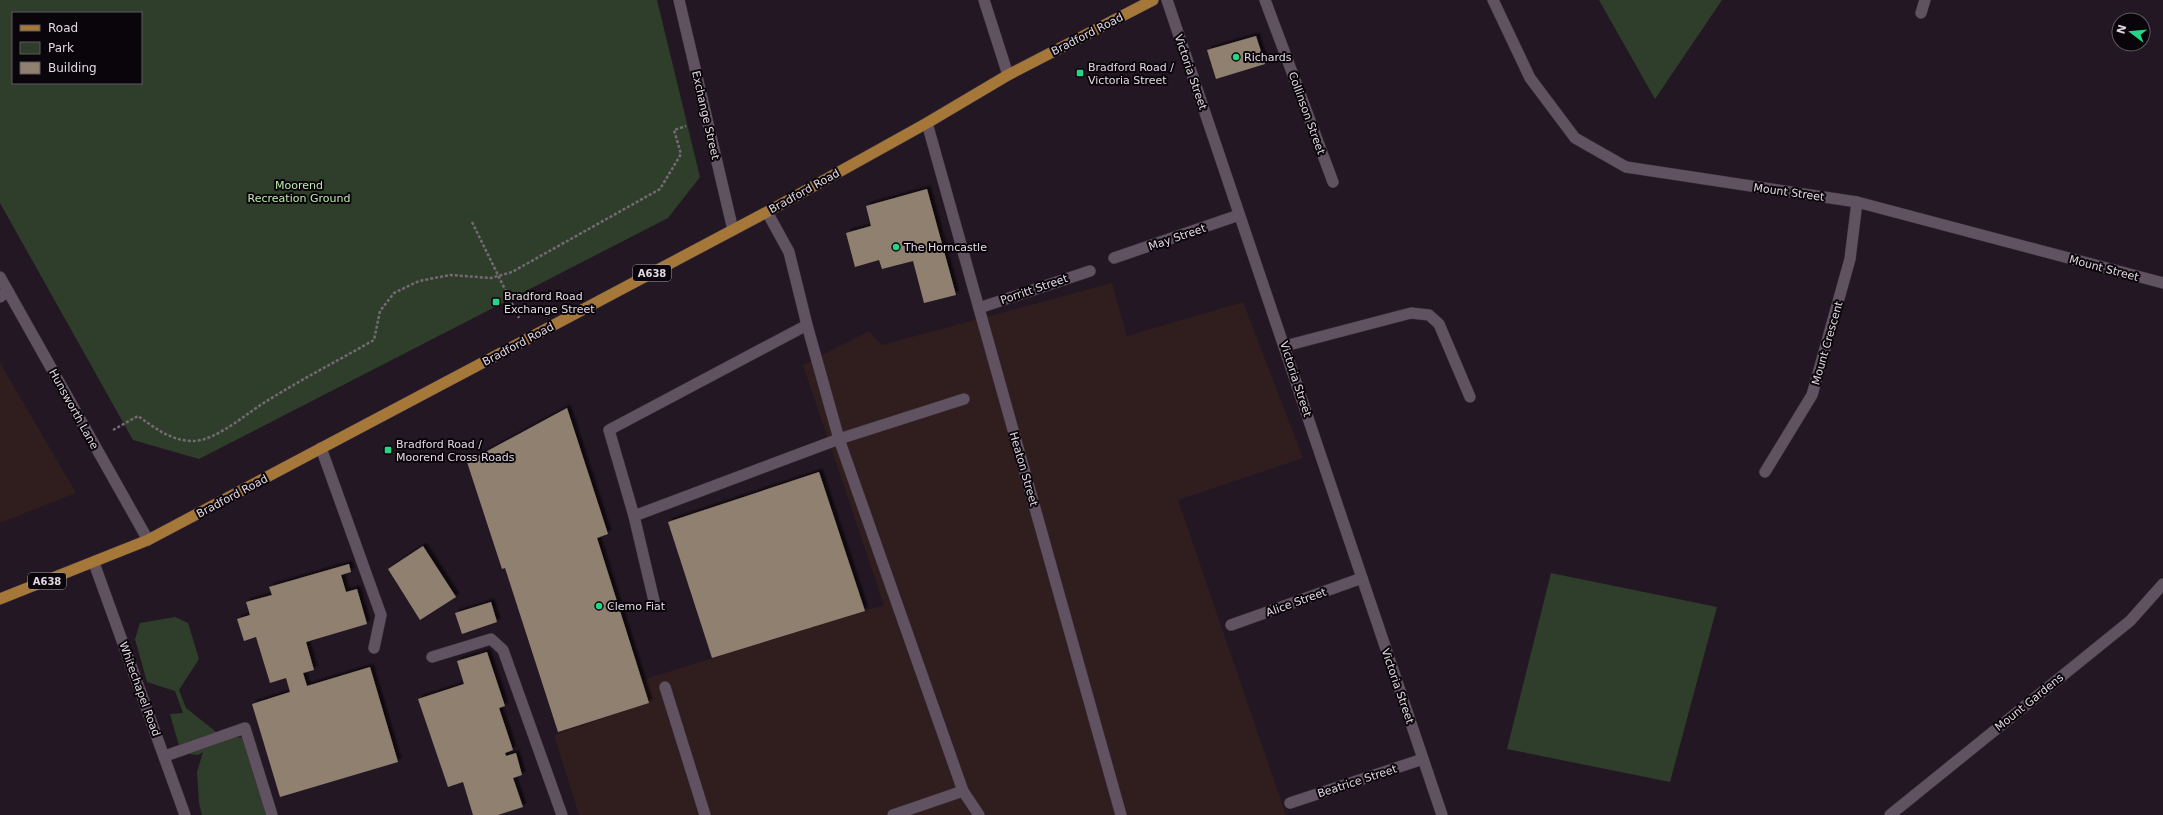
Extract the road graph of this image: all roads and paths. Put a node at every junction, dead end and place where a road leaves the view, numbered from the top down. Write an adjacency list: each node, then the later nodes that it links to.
1 (679, 0): 17 (street, Exchange Street)
2 (984, 0): 9 (street)
3 (1153, 0): 9 (main road, Bradford Road / A638)
4 (1167, 0): 15 (street, Victoria Street)
5 (1265, 0): 12 (street, Collinson Street)
6 (1493, 0): 13 (street, Mount Street)
7 (1925, 0): 8 (street)
8 (1921, 13)
9 (1008, 75): 10 (main road, Bradford Road / A638)
10 (927, 123): 14 (main road, Bradford Road / A638); 25 (street, Heaton Street)
11 (688, 126): 20 (path)
12 (1333, 182)
13 (1857, 202): 22 (street, Mount Street); 33 (street, Mount Crescent)
14 (767, 212): 17 (main road, Bradford Road / A638); 26 (street)
15 (1239, 215): 18 (street, May Street); 27 (street, Victoria Street)
16 (472, 222): 20 (path)
17 (733, 230): 32 (main road, Bradford Road / A638)
18 (1114, 258)
19 (1090, 271): 25 (street, Porritt Street)
20 (498, 276): 24 (path); 30 (path)
21 (0, 277): 23 (street, Hunsworth Lane)
22 (2163, 283)
23 (4, 294): 35 (street, Hunsworth Lane)
24 (509, 299)
25 (979, 308): 55 (street, Heaton Street)
26 (807, 325): 31 (street); 34 (street)
27 (1285, 346): 28 (street); 37 (street, Victoria Street)
28 (1470, 397)
29 (964, 399): 31 (street)
30 (124, 424)
31 (839, 439): 34 (street); 47 (street)
32 (321, 448): 35 (main road, Bradford Road / A638); 42 (street)
33 (1765, 472)
34 (634, 516): 40 (street)
35 (148, 540): 36 (main road, Bradford Road / A638)
36 (94, 563): 39 (main road, Bradford Road / A638); 45 (street, Whitechapel Road)
37 (1362, 578): 41 (street, Alice Street); 46 (street, Victoria Street)
38 (2163, 584): 57 (street, Mount Gardens)
39 (0, 599)
40 (655, 605)
41 (1231, 625)
42 (374, 648)
43 (432, 657): 51 (street)
44 (665, 687): 52 (street)
45 (165, 756): 49 (street, Whitechapel Road); 50 (street)
46 (1423, 759): 48 (street, Beatrice Street); 56 (street)
47 (963, 791): 53 (street); 54 (street)
48 (1290, 802)
49 (185, 815)
50 (272, 815)
51 (562, 815)
52 (705, 815)
53 (893, 815)
54 (979, 815)
55 (1121, 815)
56 (1442, 815)
57 (1890, 815)

